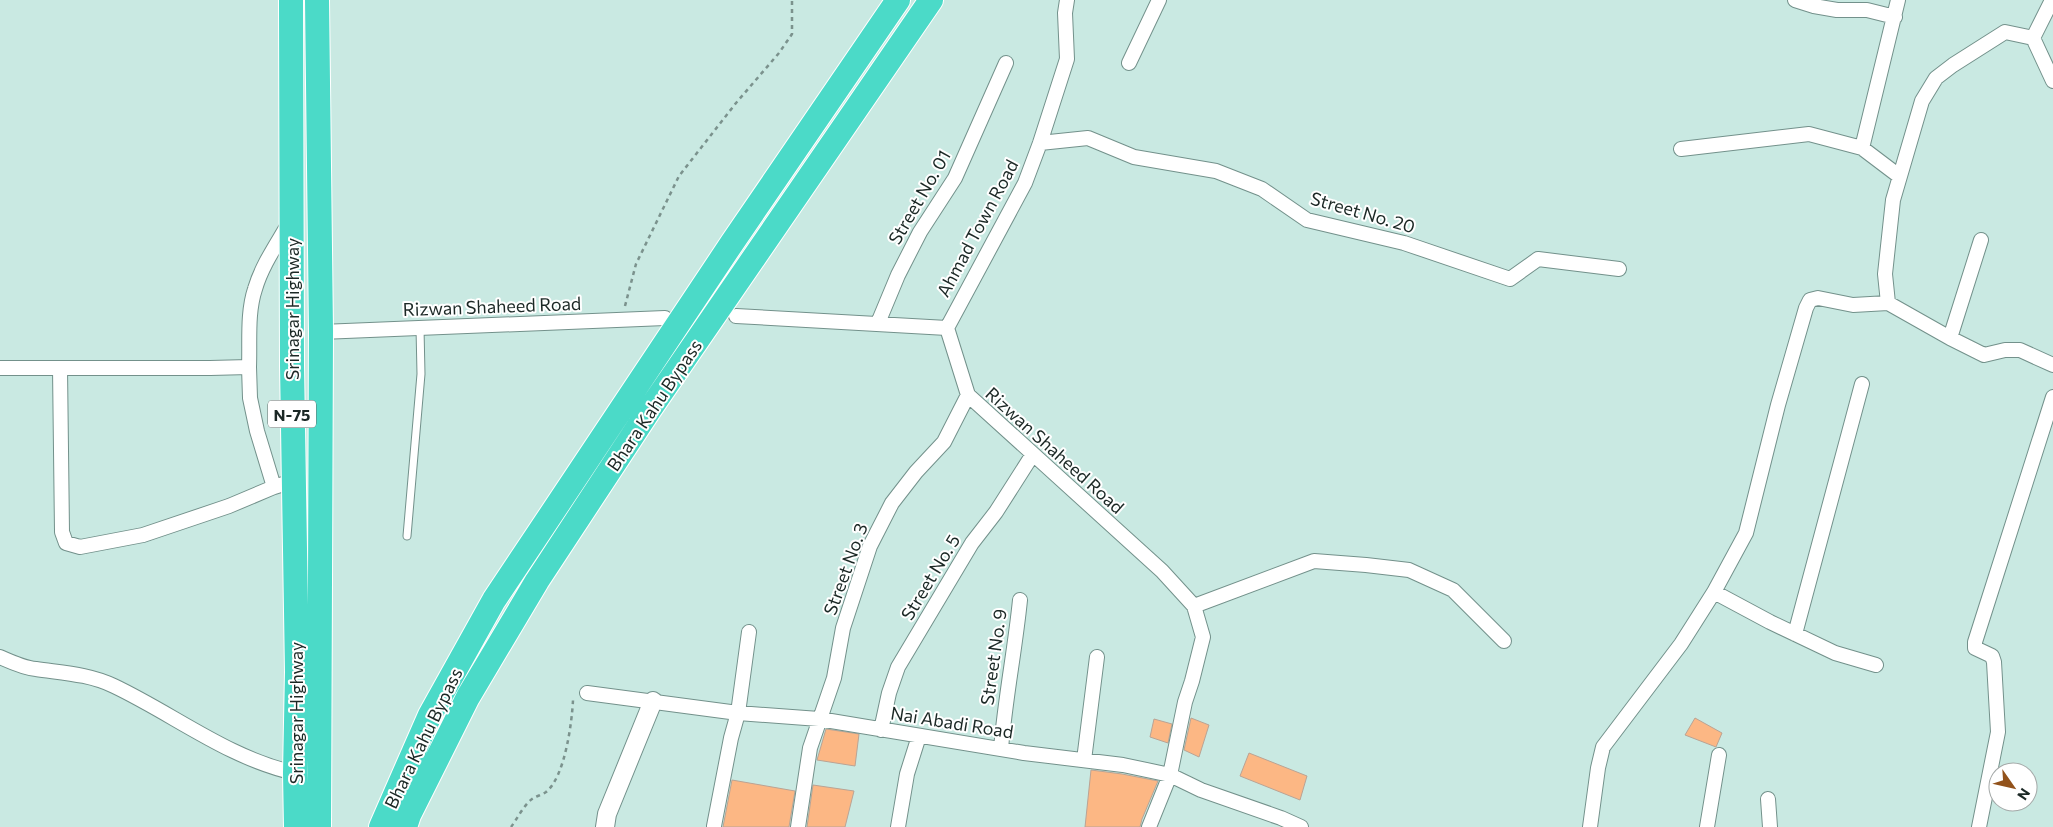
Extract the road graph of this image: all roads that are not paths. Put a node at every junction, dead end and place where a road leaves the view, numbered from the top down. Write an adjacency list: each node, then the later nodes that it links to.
1 (291, 0): 20 (highway, Srinagar Highway / N-75)
2 (317, 0): 29 (highway, Srinagar Highway / N-75)
3 (898, 0): 67 (highway, Bhara Kahu Bypass)
4 (931, 0): 68 (highway, Bhara Kahu Bypass)
5 (1067, 0): 16 (street, Ahmad Town Road)
6 (1159, 0): 14 (street)
7 (1795, 0): 10 (street)
8 (1898, 0): 11 (street)
9 (2052, 0): 12 (street)
10 (1814, 3): 11 (street)
11 (1895, 17): 17 (street)
12 (2033, 38): 15 (street); 19 (street)
13 (1006, 63): 26 (street, Street No. 01)
14 (1129, 63)
15 (2053, 81)
16 (1040, 144): 22 (street, Street No. 20); 28 (street, Ahmad Town Road)
17 (1862, 148): 18 (street); 19 (street)
18 (1681, 149)
19 (1899, 176): 23 (street)
20 (291, 220): 31 (highway, Srinagar Highway / N-75); 33 (street)
21 (1981, 240): 30 (street)
22 (1619, 269)
23 (1888, 303): 30 (street); 43 (street)
24 (736, 316): 26 (street)
25 (664, 318): 27 (street, Rizwan Shaheed Road)
26 (878, 324): 28 (street)
27 (420, 328): 29 (street, Rizwan Shaheed Road); 42 (lane)
28 (947, 328): 38 (street, Rizwan Shaheed Road)
29 (321, 332): 34 (highway, Srinagar Highway / N-75)
30 (1950, 338): 32 (street)
31 (292, 365): 34 (highway); 41 (highway, Srinagar Highway / N-75)
32 (2053, 365)
33 (249, 366): 36 (street); 41 (street)
34 (320, 366): 66 (highway, Srinagar Highway / N-75)
35 (0, 368): 36 (street)
36 (60, 368): 41 (street)
37 (1862, 384): 47 (street)
38 (968, 395): 40 (street, Rizwan Shaheed Road); 55 (street, Street No. 3)
39 (2053, 397): 77 (street)
40 (1033, 454): 45 (street, Rizwan Shaheed Road); 56 (street, Street No. 5)
41 (284, 484): 61 (highway, Srinagar Highway / N-75)
42 (407, 536)
43 (1714, 592): 47 (street); 74 (street)
44 (1020, 600): 58 (street, Street No. 9)
45 (1194, 606): 48 (street); 62 (street, Rizwan Shaheed Road)
46 (749, 632): 54 (street)
47 (1795, 634): 51 (street)
48 (1504, 641)
49 (0, 657): 61 (street)
50 (1097, 657): 60 (street)
51 (1876, 665)
52 (587, 693): 53 (street, Nai Abadi Road)
53 (653, 701): 54 (street, Nai Abadi Road); 69 (street)
54 (738, 713): 55 (street, Nai Abadi Road); 64 (street)
55 (820, 719): 56 (street, Nai Abadi Road); 70 (street)
56 (881, 730): 57 (street, Nai Abadi Road)
57 (918, 736): 58 (street, Nai Abadi Road); 71 (street)
58 (1001, 749): 60 (street, Nai Abadi Road)
59 (1719, 755): 75 (street)
60 (1084, 760): 62 (street, Nai Abadi Road)
61 (295, 773): 65 (highway, Srinagar Highway / N-75)
62 (1170, 775): 72 (street, Rizwan Shaheed Road); 73 (street, Nai Abadi Road)
63 (1768, 799): 76 (street)
64 (714, 826)
65 (296, 827)
66 (319, 827)
67 (381, 827)
68 (405, 827)
69 (605, 827)
70 (798, 827)
71 (898, 827)
72 (1149, 827)
73 (1301, 827)
74 (1590, 827)
75 (1707, 827)
76 (1770, 827)
77 (1979, 827)

